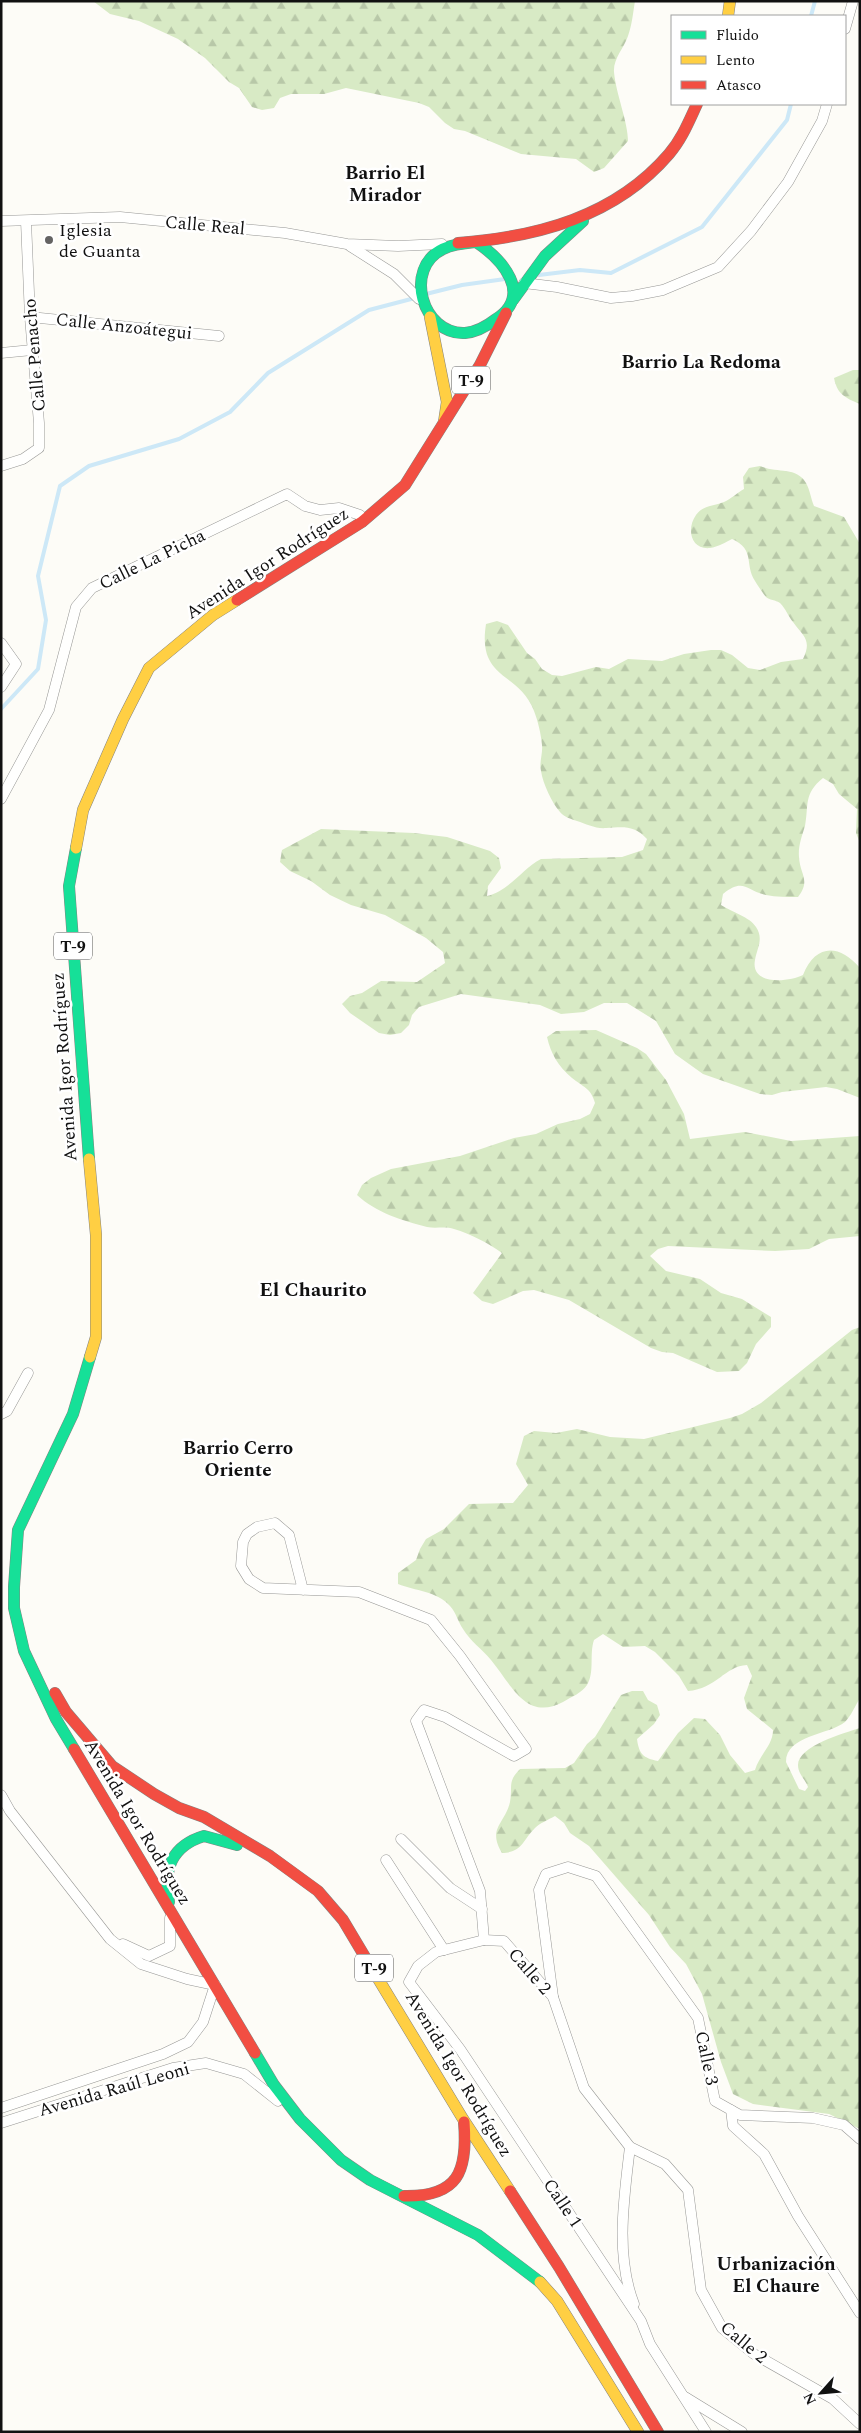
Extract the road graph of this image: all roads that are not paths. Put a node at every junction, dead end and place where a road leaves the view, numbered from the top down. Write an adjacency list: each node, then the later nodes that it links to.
1 (730, 1): 4 (highway)
2 (741, 1): 5 (street)
3 (853, 1): 6 (street)
4 (728, 15)
5 (734, 15)
6 (846, 26)
7 (696, 105): 9 (highway, T-9)
8 (827, 105): 14 (street)
9 (599, 206): 12 (highway, T-9); 14 (highway, T-9)
10 (1, 221): 11 (street, Calle Real)
11 (26, 221): 13 (street, Calle Real); 17 (street, Calle Penacho)
12 (458, 243): 13 (street); 14 (highway, T-9); 15 (highway, T-9)
13 (347, 244): 15 (street)
14 (521, 282): 16 (highway, T-9)
15 (424, 305): 18 (highway, T-9)
16 (506, 313): 18 (highway); 22 (highway, Avenida Igor Rodríguez / T-9)
17 (30, 317): 19 (street, Calle Anzoátegui); 20 (street, Calle Penacho)
18 (430, 317): 22 (highway, Avenida Igor Rodríguez / T-9)
19 (219, 336)
20 (32, 350): 21 (street); 23 (street, Calle Penacho)
21 (1, 354)
22 (432, 445): 24 (highway, Avenida Igor Rodríguez / T-9)
23 (1, 466)
24 (362, 522): 27 (street, Calle La Picha); 30 (highway, Avenida Igor Rodríguez / T-9)
25 (1, 643): 26 (street)
26 (1, 687)
27 (1, 799)
28 (28, 1373): 29 (street)
29 (1, 1414)
30 (14, 1587): 35 (highway, Avenida Igor Rodríguez / T-9); 37 (highway, Avenida Igor Rodríguez / T-9)
31 (303, 1590): 31 (street); 36 (street)
32 (1, 1796): 38 (street)
33 (401, 1840): 36 (street)
34 (386, 1860): 40 (street)
35 (284, 1866): 37 (highway, T-9); 46 (highway, Avenida Igor Rodríguez / T-9)
36 (482, 1909): 39 (street)
37 (170, 1910): 38 (street); 41 (highway, Avenida Igor Rodríguez / T-9)
38 (110, 1939): 41 (street)
39 (484, 1940): 40 (street); 42 (street, Calle 2)
40 (444, 1950): 52 (street, Calle 1)
41 (215, 1985): 43 (street, Avenida Raúl Leoni); 45 (highway, Avenida Igor Rodríguez / T-9)
42 (553, 1997): 44 (street, Calle 3); 49 (street, Calle 2)
43 (1, 2108)
44 (731, 2110): 48 (street); 51 (street, Calle 3)
45 (300, 2119): 47 (street, Avenida Raúl Leoni); 50 (highway, Avenida Igor Rodríguez / T-9)
46 (463, 2119): 50 (highway, T-9); 56 (highway, Avenida Igor Rodríguez / T-9)
47 (1, 2123)
48 (860, 2139)
49 (630, 2148): 52 (street); 54 (street, Calle 2)
50 (397, 2195): 55 (highway, Avenida Igor Rodríguez / T-9)
51 (860, 2313)
52 (641, 2321): 53 (street, Calle 1)
53 (682, 2394): 57 (street, Calle 1); 58 (street)
54 (860, 2424)
55 (638, 2432)
56 (658, 2432)
57 (706, 2432)
58 (742, 2432)

